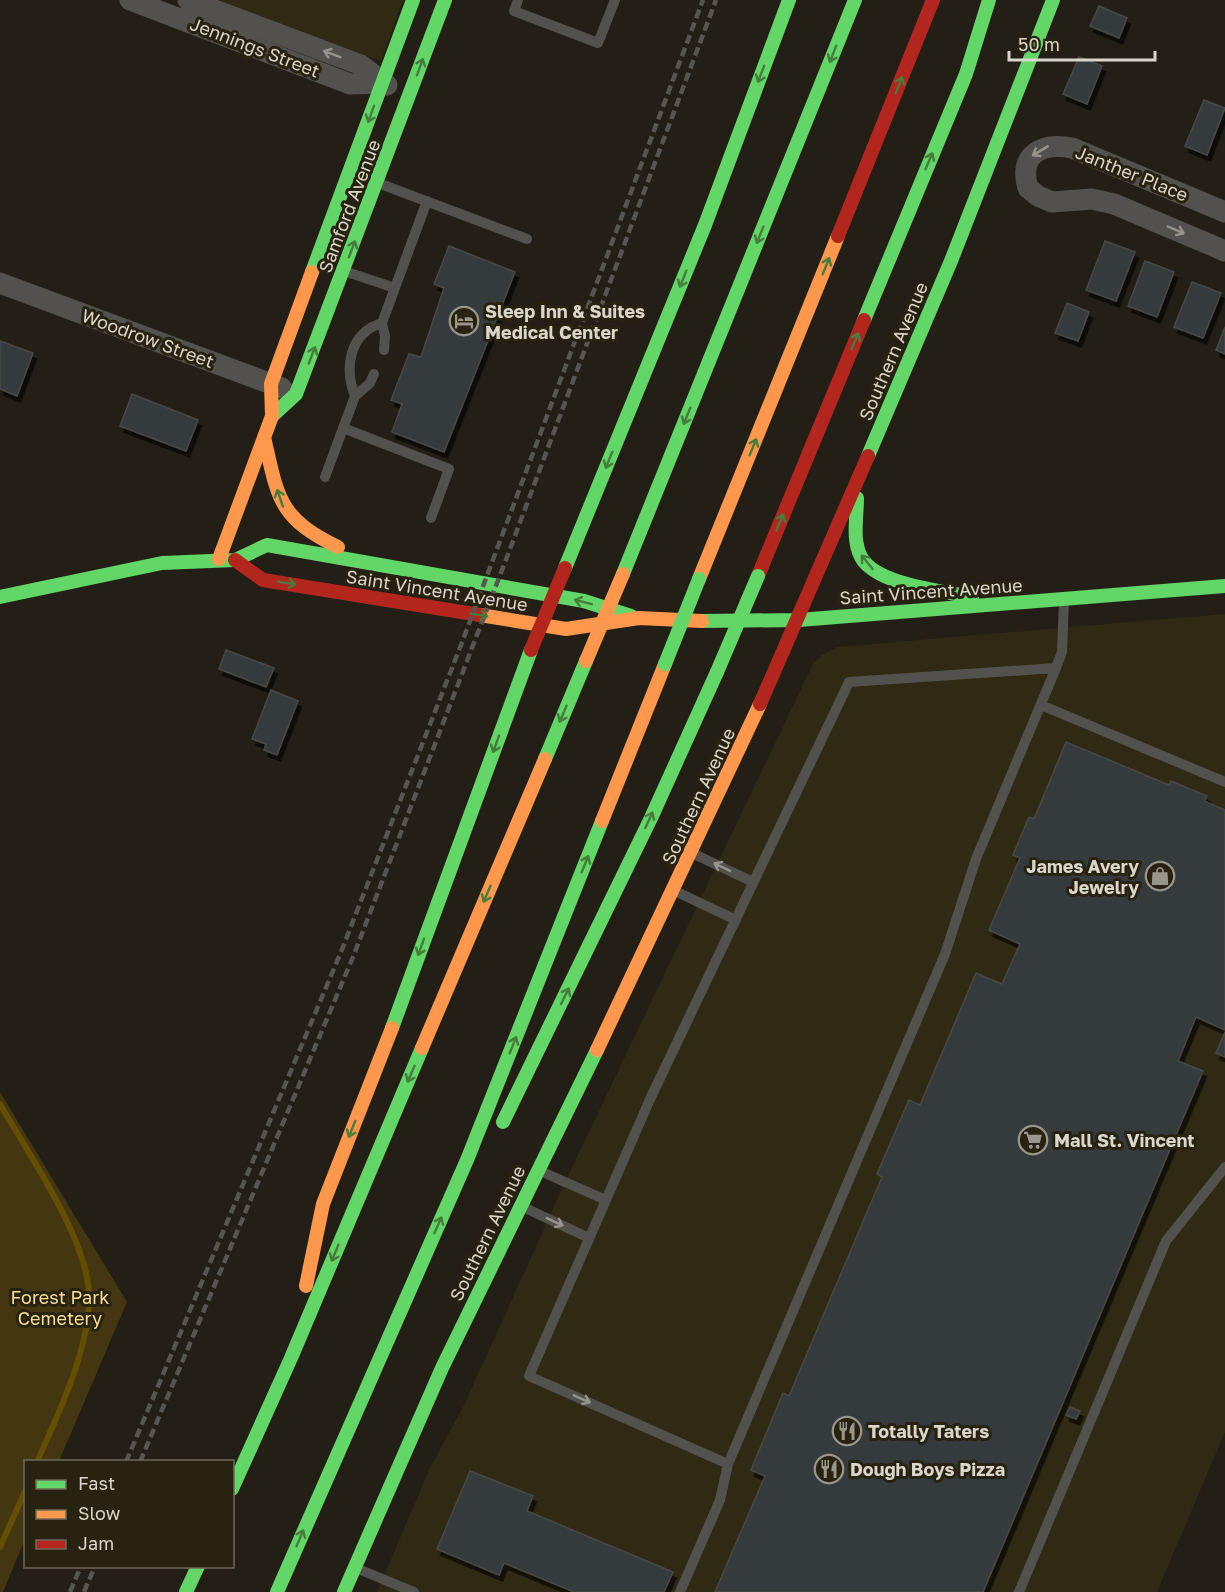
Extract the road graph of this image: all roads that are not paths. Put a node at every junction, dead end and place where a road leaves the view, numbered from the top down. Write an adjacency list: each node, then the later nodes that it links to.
1 (130, 0): 14 (street, Jennings Street)
2 (188, 0): 14 (street, Jennings Street, one-way to 2)
3 (414, 0): 14 (main road, Samford Avenue)
4 (445, 0): 15 (main road, Samford Avenue, one-way to 4)
5 (518, 0): 6 (lane)
6 (615, 0)
7 (789, 0): 60 (main road, one-way to 60, bridge)
8 (855, 0): 60 (main road, one-way to 60, bridge)
9 (989, 0): 13 (main road)
10 (1053, 0): 35 (main road, Southern Avenue)
11 (932, 3): 61 (main road, one-way to 11, bridge)
12 (993, 39): 13 (main road)
13 (966, 74): 53 (main road, one-way to 13, bridge)
14 (382, 83): 15 (street, Jennings Street); 16 (main road, Samford Avenue, one-way to 16)
15 (411, 94): 17 (main road, Samford Avenue)
16 (348, 174): 17 (main road); 28 (main road, Samford Avenue)
17 (377, 183): 18 (lane); 22 (main road, Samford Avenue, one-way to 17)
18 (427, 201): 20 (lane); 24 (lane)
19 (1225, 212): 21 (street, Janther Place, one-way to 21)
20 (526, 239)
21 (1225, 251)
22 (344, 270): 24 (lane); 29 (main road, Samford Avenue, one-way to 22)
23 (0, 283): 28 (street, Woodrow Street)
24 (395, 288): 25 (lane)
25 (382, 323): 26 (lane); 30 (lane)
26 (384, 350)
27 (375, 374): 30 (lane)
28 (271, 384): 29 (street, Woodrow Street); 31 (main road, Samford Avenue)
29 (297, 394): 31 (main road, Samford Avenue)
30 (355, 396): 32 (lane)
31 (272, 416): 33 (main road, Samford Avenue)
32 (343, 428): 34 (lane); 36 (lane)
33 (264, 437): 37 (main road, Samford Avenue); 39 (main road, one-way to 33)
34 (325, 477)
35 (858, 482): 43 (main road, one-way to 35); 45 (main road, Southern Avenue)
36 (431, 518)
37 (219, 559): 38 (main road, Saint Vincent Avenue); 41 (main road, Saint Vincent Avenue)
38 (235, 560): 39 (main road, Saint Vincent Avenue); 44 (main road, Saint Vincent Avenue, one-way to 44)
39 (377, 564): 44 (main road, Saint Vincent Avenue, one-way to 39)
40 (1225, 586): 42 (main road, Saint Vincent Avenue)
41 (0, 597)
42 (1064, 599): 43 (main road, Saint Vincent Avenue); 46 (lane)
43 (1001, 604): 45 (main road, Saint Vincent Avenue)
44 (639, 618): 45 (main road, Saint Vincent Avenue)
45 (799, 620): 49 (main road, Southern Avenue)
46 (1056, 668): 47 (lane); 50 (lane)
47 (1041, 705): 48 (lane); 62 (lane)
48 (1225, 782)
49 (692, 852): 50 (lane, one-way to 49); 51 (main road, Southern Avenue)
50 (753, 882): 52 (lane)
51 (674, 891): 52 (lane); 55 (main road, Southern Avenue)
52 (735, 920): 57 (lane)
53 (494, 1140)
54 (1225, 1167): 71 (lane)
55 (538, 1170): 57 (lane); 58 (main road, Southern Avenue)
56 (473, 1182): 61 (main road)
57 (606, 1200): 59 (lane)
58 (520, 1206): 59 (lane, one-way to 59); 65 (main road, Southern Avenue)
59 (589, 1238): 62 (lane, one-way to 62)
60 (291, 1358): 63 (main road)
61 (341, 1443): 67 (main road, one-way to 61)
62 (728, 1464): 70 (lane)
63 (234, 1485)
64 (197, 1568): 66 (main road)
65 (355, 1568): 68 (main road, Southern Avenue); 69 (lane)
66 (186, 1592)
67 (277, 1592)
68 (344, 1592)
69 (414, 1592)
70 (680, 1592)
71 (1019, 1592)

